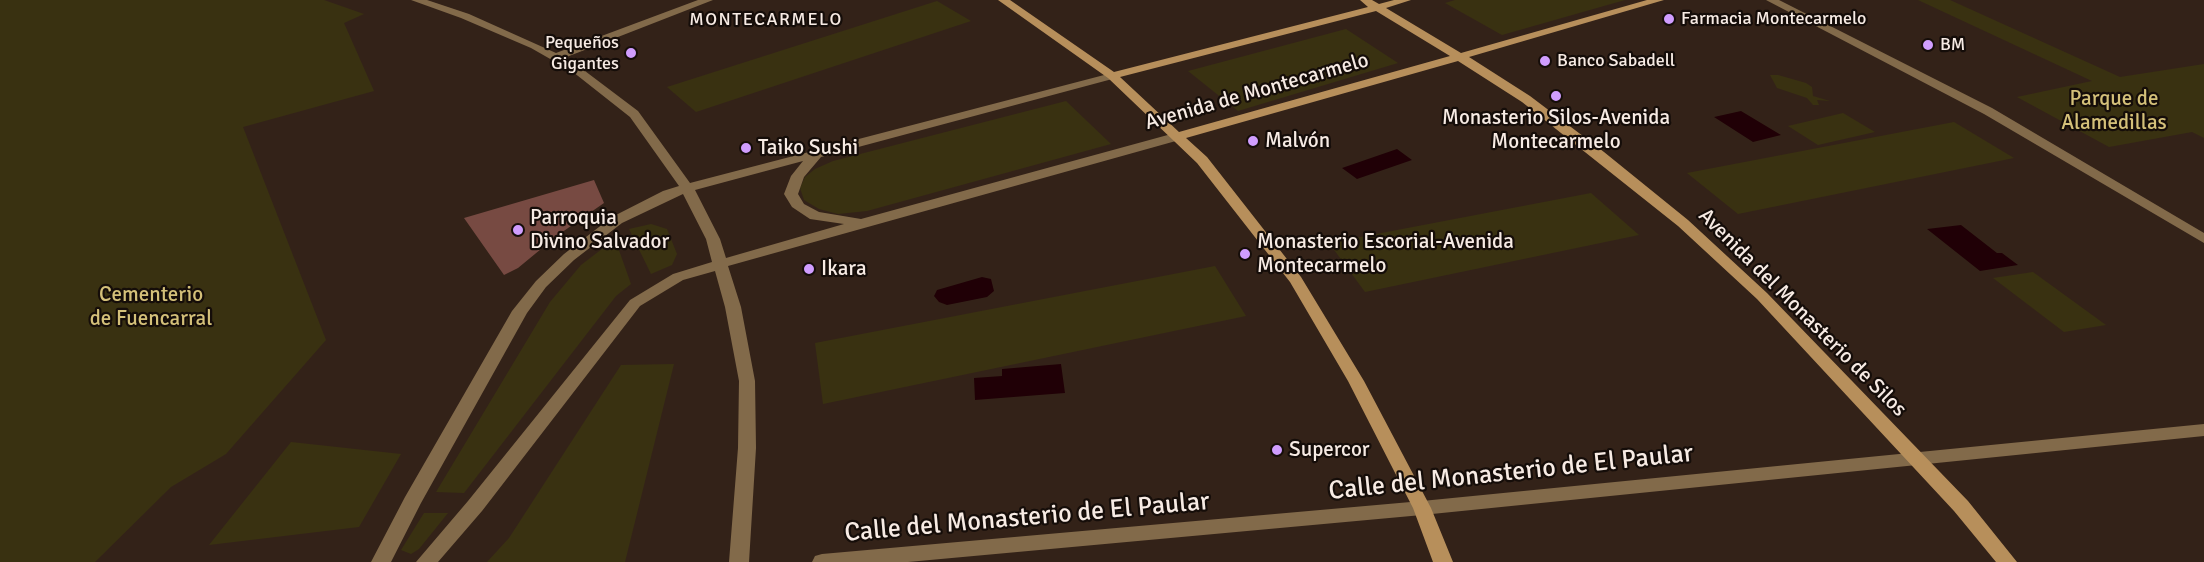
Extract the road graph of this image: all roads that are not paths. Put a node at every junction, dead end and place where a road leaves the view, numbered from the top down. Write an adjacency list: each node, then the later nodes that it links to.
1 (416, 0): 10 (street)
2 (708, 0): 10 (street)
3 (1003, 0): 11 (street)
4 (1365, 0): 8 (street, Avenida del Monasterio de Silos)
5 (1406, 0): 8 (street)
6 (1659, 0): 9 (street, Avenida de Montecarmelo)
7 (1772, 0): 16 (street)
8 (1378, 7): 9 (street, Avenida del Monasterio de Silos); 11 (street)
9 (1460, 56): 12 (street, Avenida de Montecarmelo); 19 (street, Avenida del Monasterio de Silos)
10 (554, 58): 14 (street)
11 (1112, 76): 12 (street); 13 (street)
12 (1179, 136): 15 (street, Avenida de Montecarmelo); 20 (street)
13 (817, 153): 14 (street); 15 (street, Avenida de Montecarmelo)
14 (687, 188): 17 (street); 21 (street)
15 (866, 222): 17 (street, Avenida de Montecarmelo)
16 (2204, 239)
17 (720, 263): 22 (street, Avenida de Montecarmelo); 23 (street)
18 (2204, 430): 19 (street, Calle del Monasterio de El Paular)
19 (1916, 457): 20 (street, Calle del Monasterio de El Paular); 26 (street, Avenida del Monasterio de Silos)
20 (1422, 508): 24 (street, Calle del Monasterio de El Paular); 25 (street)
21 (381, 562)
22 (426, 562)
23 (739, 562)
24 (822, 562)
25 (1443, 562)
26 (2007, 562)

